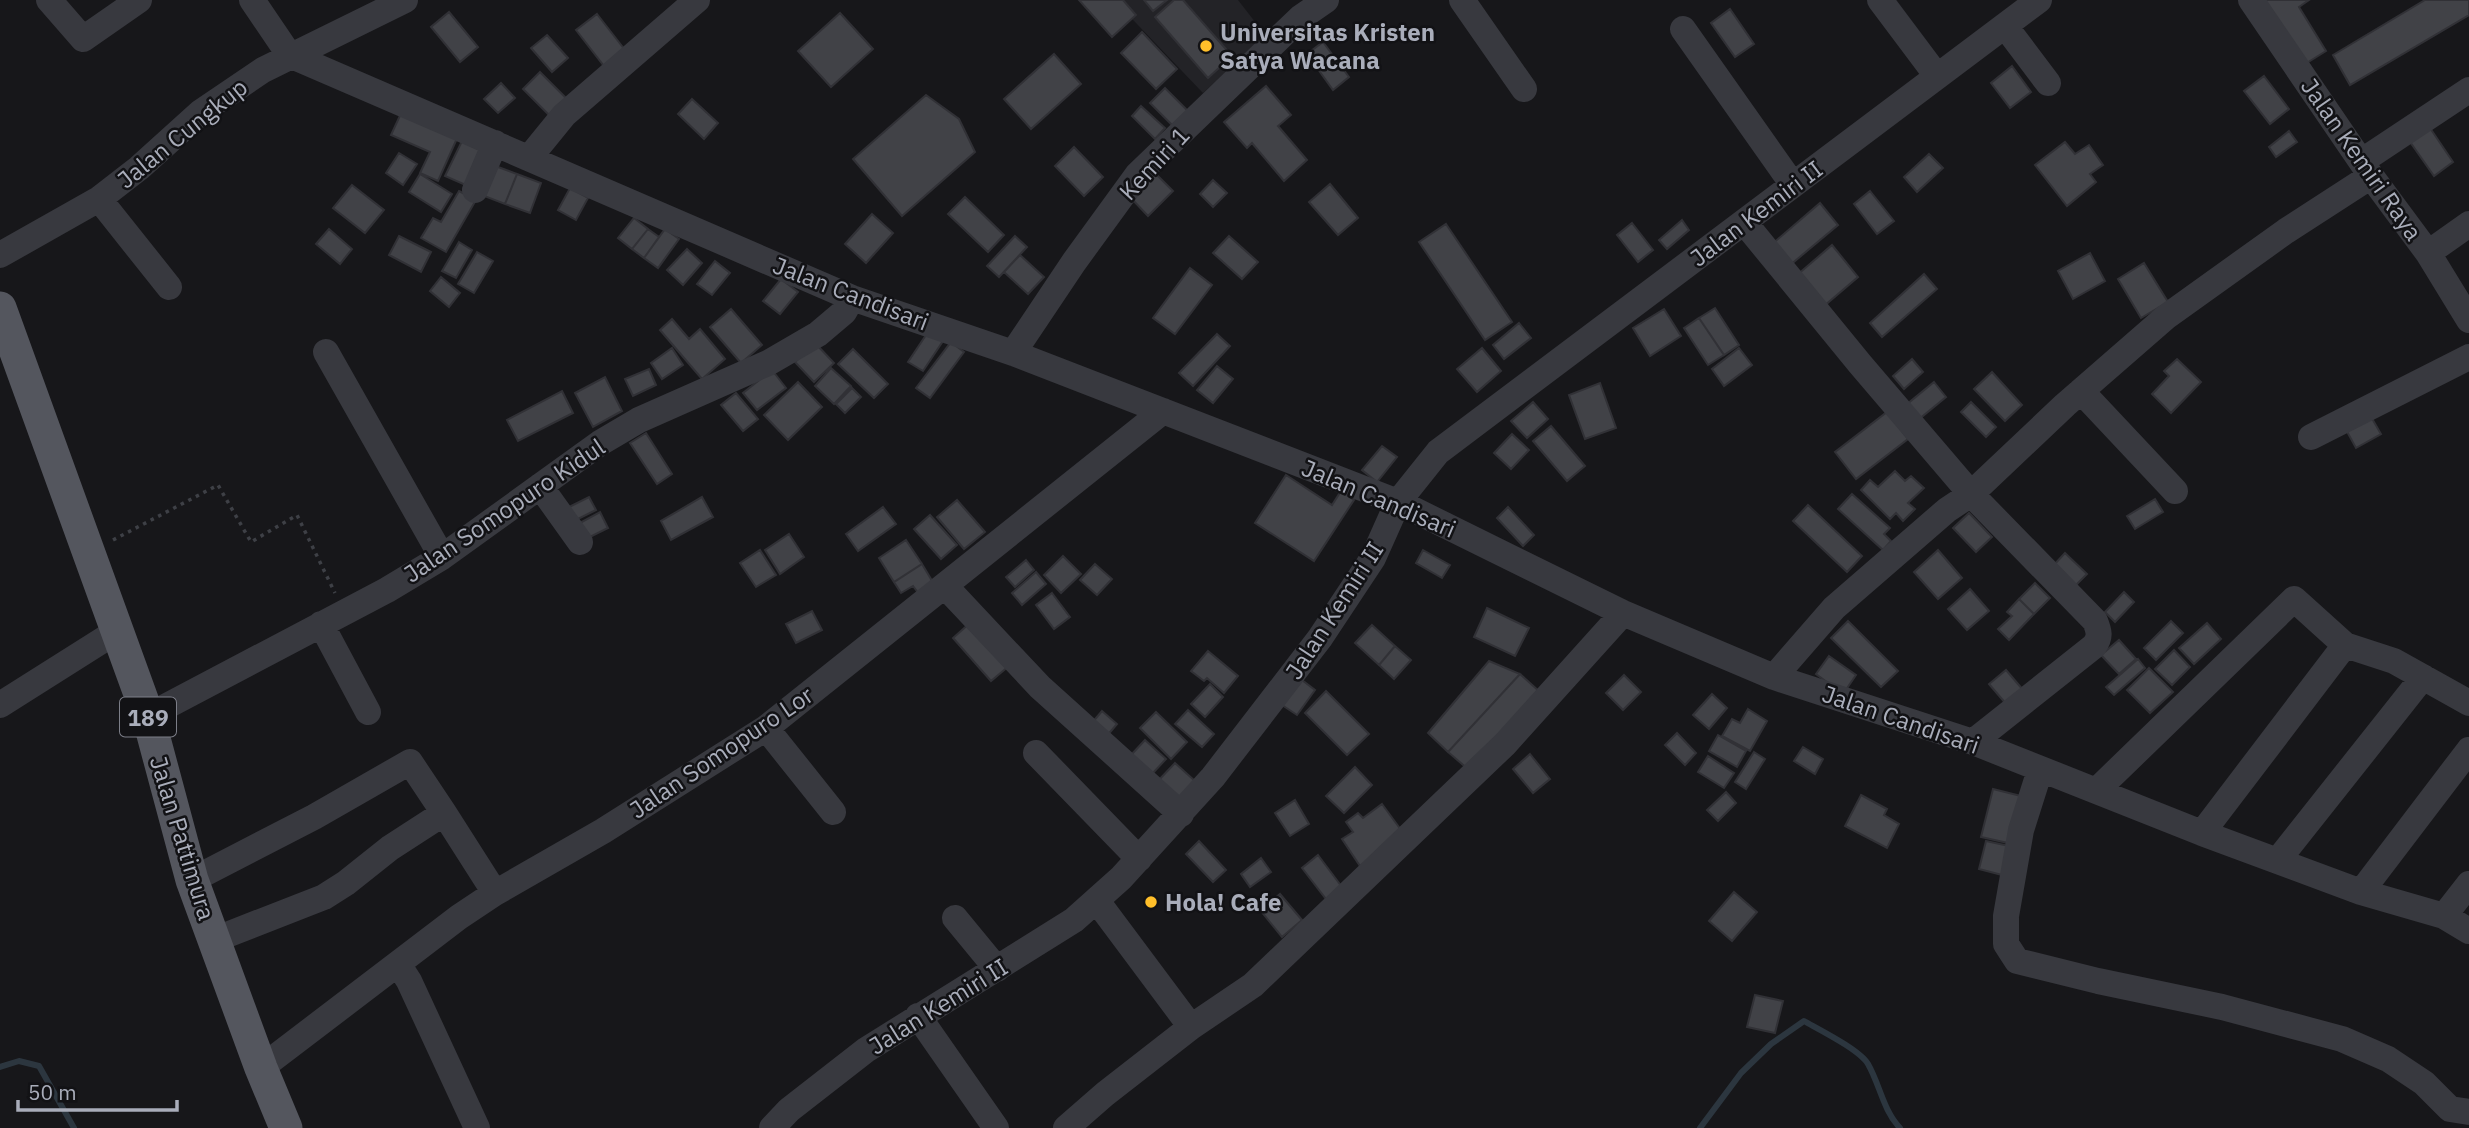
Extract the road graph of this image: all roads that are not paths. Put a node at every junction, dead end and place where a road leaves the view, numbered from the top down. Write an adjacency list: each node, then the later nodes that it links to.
1 (48, 0): 2 (street)
2 (139, 0)
3 (252, 0): 13 (street)
4 (405, 0): 13 (street, Jalan Cungkup)
5 (697, 0): 19 (street)
6 (1326, 0): 33 (street, Kemiri 1)
7 (1462, 0): 16 (street)
8 (1880, 0): 14 (street)
9 (2251, 0): 20 (street, Jalan Kemiri Raya)
10 (2030, 3): 11 (street, Jalan Kemiri II)
11 (2005, 26): 14 (street, Jalan Kemiri II); 15 (street)
12 (1683, 29): 21 (street)
13 (291, 56): 18 (street, Jalan Candisari); 23 (street, Jalan Cungkup)
14 (1937, 76): 21 (street, Jalan Kemiri II)
15 (2048, 83)
16 (1524, 89)
17 (2469, 90): 20 (street)
18 (495, 144): 19 (street, Jalan Candisari); 22 (street)
19 (529, 158): 29 (street, Jalan Candisari)
20 (2367, 168): 26 (street, Jalan Kemiri Raya); 35 (street)
21 (1793, 185): 24 (street, Jalan Kemiri II)
22 (475, 190)
23 (99, 199): 27 (street, Jalan Cungkup); 28 (street)
24 (1744, 222): 40 (street); 41 (street, Jalan Kemiri II)
25 (2469, 224): 26 (street)
26 (2428, 253): 31 (street, Jalan Kemiri Raya)
27 (0, 256)
28 (169, 287)
29 (852, 298): 33 (street, Jalan Candisari); 38 (street, Jalan Somopuro Kidul)
30 (0, 308): 47 (main road, Jalan Pattimura / 189)
31 (2469, 320)
32 (327, 352): 43 (street)
33 (1013, 353): 36 (street, Jalan Candisari)
34 (2469, 357): 37 (street)
35 (2081, 391): 39 (street); 40 (street)
36 (1163, 411): 41 (street, Jalan Candisari); 44 (street, Jalan Somopuro Lor)
37 (2311, 438)
38 (540, 486): 42 (street); 43 (street, Jalan Somopuro Kidul)
39 (2175, 491)
40 (1971, 494): 49 (street); 56 (street)
41 (1398, 502): 45 (street, Jalan Candisari); 63 (street, Jalan Kemiri II)
42 (580, 541)
43 (442, 557): 46 (street, Jalan Somopuro Kidul)
44 (945, 586): 55 (street, Jalan Somopuro Lor); 63 (street)
45 (1623, 613): 49 (street, Jalan Candisari); 79 (street)
46 (333, 619): 53 (street); 54 (street, Jalan Somopuro Kidul)
47 (117, 631): 52 (street); 54 (main road, Jalan Pattimura / 189)
48 (2345, 645): 50 (street); 60 (street); 64 (street)
49 (1774, 677): 56 (street, Jalan Candisari)
50 (2423, 677): 51 (street); 66 (street)
51 (2469, 703)
52 (0, 705)
53 (368, 712)
54 (148, 716): 67 (main road, Jalan Pattimura / 189)
55 (766, 728): 61 (street); 70 (street, Jalan Somopuro Lor)
56 (1973, 742): 59 (street, Jalan Candisari)
57 (2469, 750): 69 (street)
58 (1035, 753): 65 (street)
59 (2040, 770): 60 (street, Jalan Candisari); 81 (street)
60 (2097, 790): 64 (street, Jalan Candisari)
61 (833, 812)
62 (444, 813): 67 (street); 70 (street); 75 (street)
63 (1181, 814): 65 (street, Jalan Kemiri II)
64 (2202, 833): 66 (street, Jalan Candisari)
65 (1139, 859): 71 (street, Jalan Kemiri II)
66 (2278, 860): 69 (street, Jalan Candisari)
67 (192, 880): 75 (main road, Jalan Pattimura / 189)
68 (2469, 884): 72 (street)
69 (2361, 892): 72 (street, Jalan Candisari)
70 (495, 893): 76 (street, Jalan Somopuro Lor)
71 (1097, 901): 77 (street, Jalan Kemiri II); 79 (street)
72 (2444, 916): 74 (street, Jalan Candisari)
73 (955, 918): 77 (street)
74 (2469, 931)
75 (214, 940): 80 (main road, Jalan Pattimura / 189)
76 (398, 964): 80 (street, Jalan Somopuro Lor); 83 (street)
77 (997, 969): 78 (street, Jalan Kemiri II)
78 (918, 1016): 84 (street, Jalan Kemiri II); 85 (street)
79 (1191, 1027): 86 (street)
80 (261, 1068): 82 (main road, Jalan Pattimura / 189)
81 (2469, 1112)
82 (286, 1128)
83 (477, 1128)
84 (772, 1128)
85 (996, 1128)
86 (1066, 1128)

